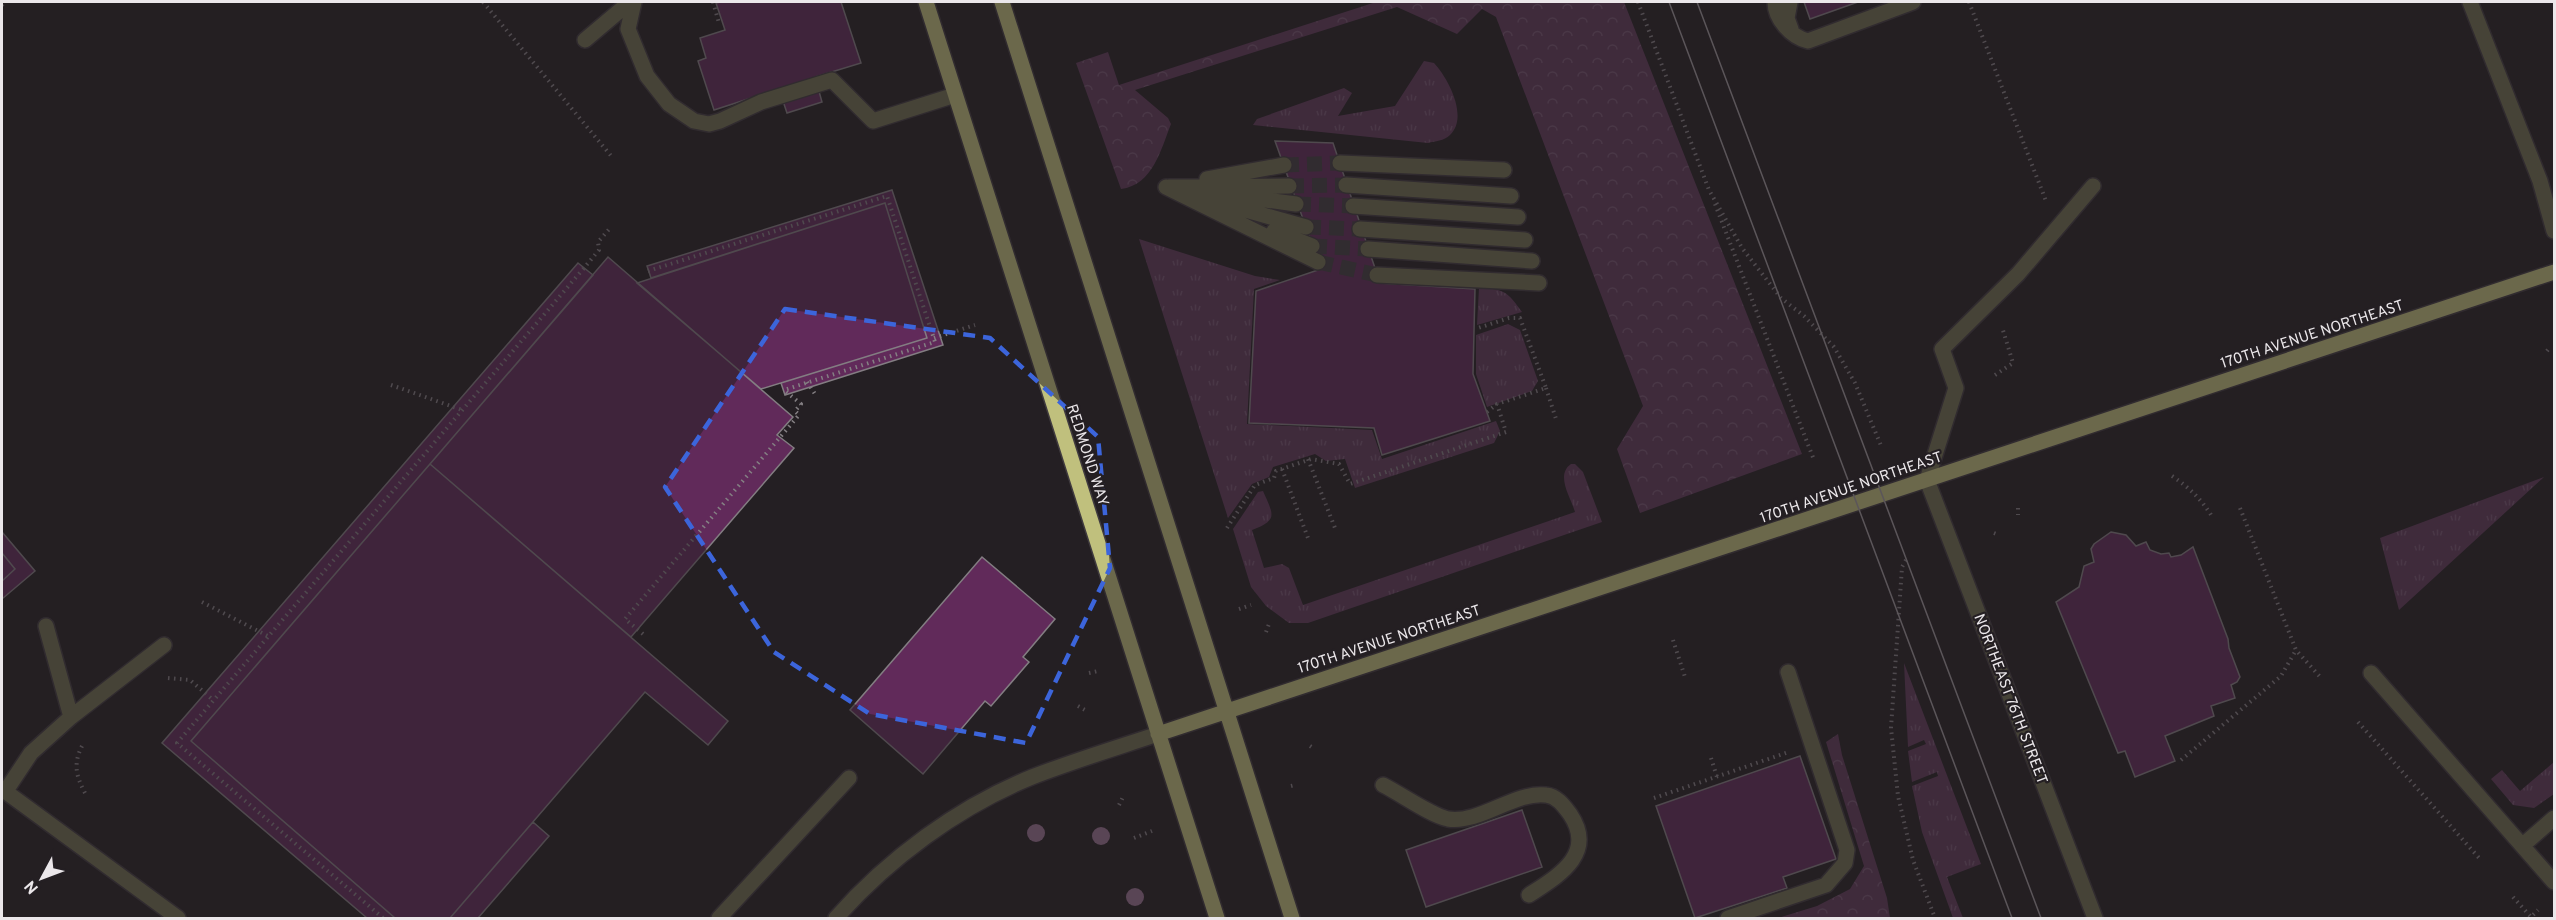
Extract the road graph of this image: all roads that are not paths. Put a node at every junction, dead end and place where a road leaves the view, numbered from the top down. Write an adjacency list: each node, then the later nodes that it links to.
1 (632, 2): 8 (street); 10 (street)
2 (926, 2): 10 (main road, REDMOND WAY)
3 (1002, 2): 38 (main road)
4 (1775, 2): 9 (street)
5 (1790, 2): 9 (street)
6 (1909, 2): 9 (street)
7 (2470, 2): 24 (street)
8 (585, 40)
9 (1803, 40)
10 (955, 95): 40 (main road, REDMOND WAY)
11 (1340, 163): 13 (street)
12 (1284, 165): 17 (street)
13 (1504, 170)
14 (1346, 185): 18 (street)
15 (1289, 186): 17 (street)
16 (2093, 186): 33 (street)
17 (1166, 187): 19 (street); 22 (street); 26 (street); 29 (street)
18 (1511, 196)
19 (1296, 204)
20 (1353, 206): 21 (street)
21 (1518, 218)
22 (1305, 227)
23 (1360, 229): 25 (street)
24 (2554, 231)
25 (1525, 240)
26 (1312, 246)
27 (1368, 249): 28 (street)
28 (1532, 261)
29 (1318, 262)
30 (2554, 272): 33 (main road, 170TH AVENUE NORTHEAST)
31 (1377, 274): 32 (street)
32 (1539, 283)
33 (1927, 480): 38 (main road, 170TH AVENUE NORTHEAST); 54 (street, NORTHEAST 76TH STREET)
34 (46, 626): 39 (street)
35 (164, 645): 39 (street)
36 (1788, 672): 53 (street)
37 (2372, 673): 45 (street)
38 (1226, 712): 40 (main road, 170TH AVENUE NORTHEAST); 52 (main road)
39 (71, 717): 43 (street)
40 (1158, 734): 50 (street); 51 (main road, REDMOND WAY)
41 (849, 777): 49 (street)
42 (1383, 785): 47 (street)
43 (3, 790): 48 (street)
44 (2554, 818): 45 (street)
45 (2523, 845): 46 (street)
46 (2554, 882)
47 (1529, 895)
48 (178, 918)
49 (719, 918)
50 (836, 918)
51 (1217, 918)
52 (1292, 918)
53 (1728, 918)
54 (2095, 918)

